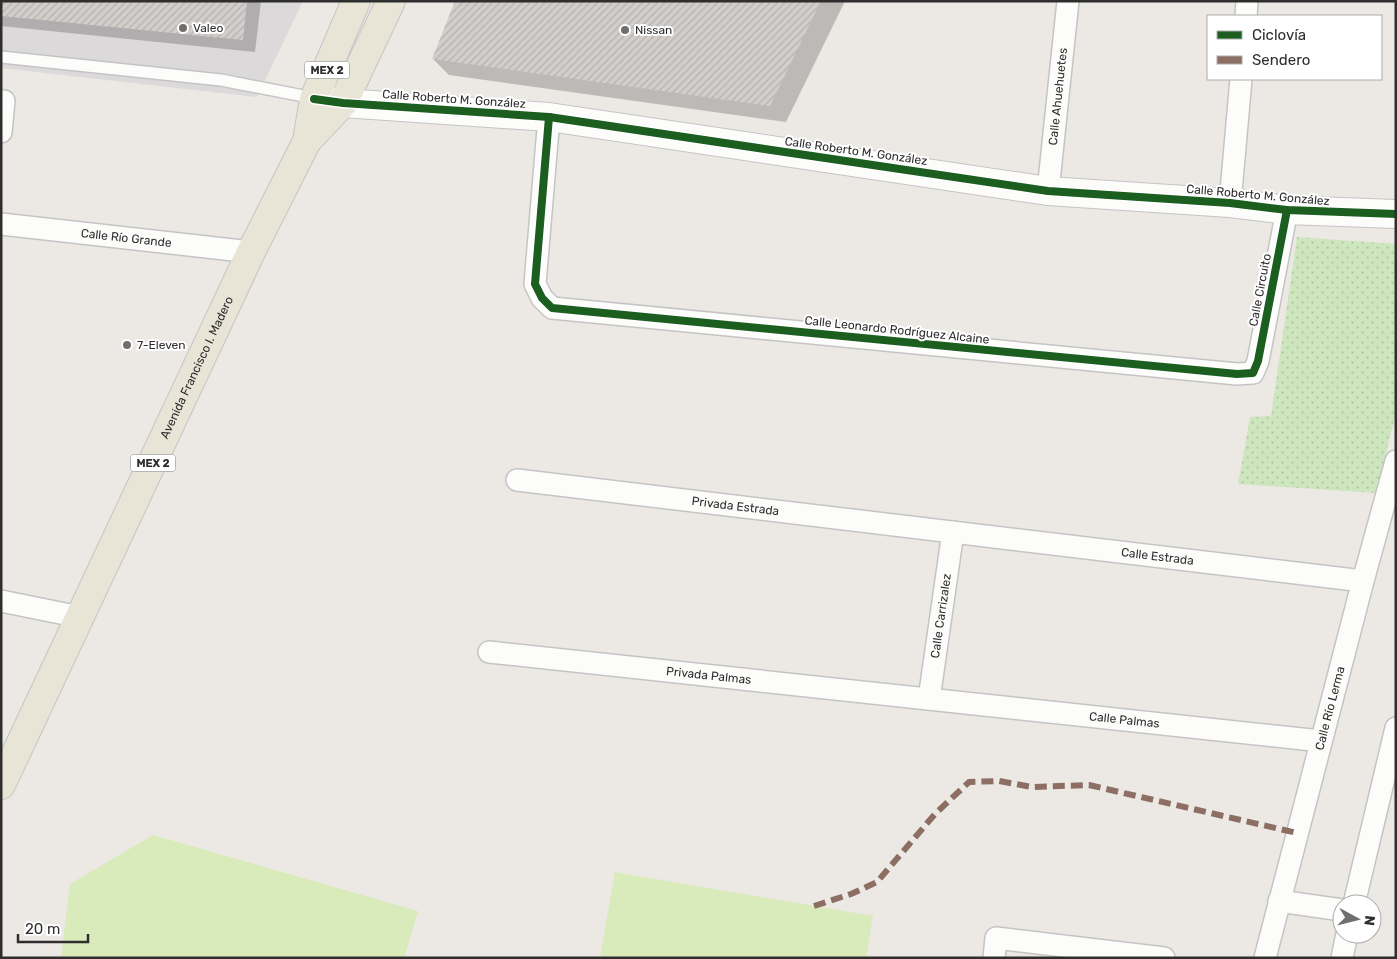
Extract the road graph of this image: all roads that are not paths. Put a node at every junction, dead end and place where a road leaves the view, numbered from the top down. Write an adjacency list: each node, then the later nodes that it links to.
1 (356, 1): 8 (main road, Avenida Francisco I. Madero / MEX 2)
2 (391, 1): 10 (main road, Avenida Francisco I. Madero / MEX 2)
3 (1068, 1): 14 (street, Calle Ahuehuetes)
4 (1247, 1): 5 (street)
5 (1246, 15)
6 (1, 57): 8 (lane)
7 (1240, 80): 15 (street)
8 (314, 98): 10 (street, Calle Roberto M. González); 13 (main road, Avenida Francisco I. Madero / MEX 2)
9 (4, 102): 12 (street)
10 (343, 103): 11 (street, Calle Roberto M. González); 13 (main road, Avenida Francisco I. Madero / MEX 2)
11 (550, 117): 14 (street, Calle Roberto M. González); 20 (street, Calle Leonardo Rodríguez Alcaine)
12 (1, 132)
13 (307, 141): 19 (main road, Avenida Francisco I. Madero / MEX 2)
14 (1048, 191): 15 (street, Calle Roberto M. González)
15 (1230, 203): 16 (street, Calle Roberto M. González)
16 (1287, 210): 17 (street, Calle Roberto M. González); 20 (street, Calle Circuito)
17 (1396, 214)
18 (1, 224): 19 (street, Calle Río Grande)
19 (251, 252): 27 (main road, Avenida Francisco I. Madero / MEX 2)
20 (1253, 373)
21 (1396, 461): 23 (street, Calle Río Lerma)
22 (517, 480): 24 (street, Privada Estrada)
23 (1386, 530): 25 (street, Calle Río Lerma)
24 (953, 532): 25 (street, Calle Estrada); 29 (street, Calle Carrizalez)
25 (1363, 581): 31 (street, Calle Río Lerma)
26 (1, 601): 27 (street)
27 (80, 617): 32 (main road, Avenida Francisco I. Madero / MEX 2)
28 (489, 652): 29 (street, Privada Palmas)
29 (929, 699): 31 (street, Calle Palmas)
30 (1395, 735): 33 (street)
31 (1321, 741): 34 (street, Calle Río Lerma)
32 (1, 786)
33 (1356, 894)
34 (1279, 902): 35 (street); 39 (street, Calle Río Lerma)
35 (1332, 909)
36 (1345, 944): 40 (street)
37 (995, 948): 38 (street)
38 (1164, 958)
39 (1265, 958)
40 (1342, 958)

